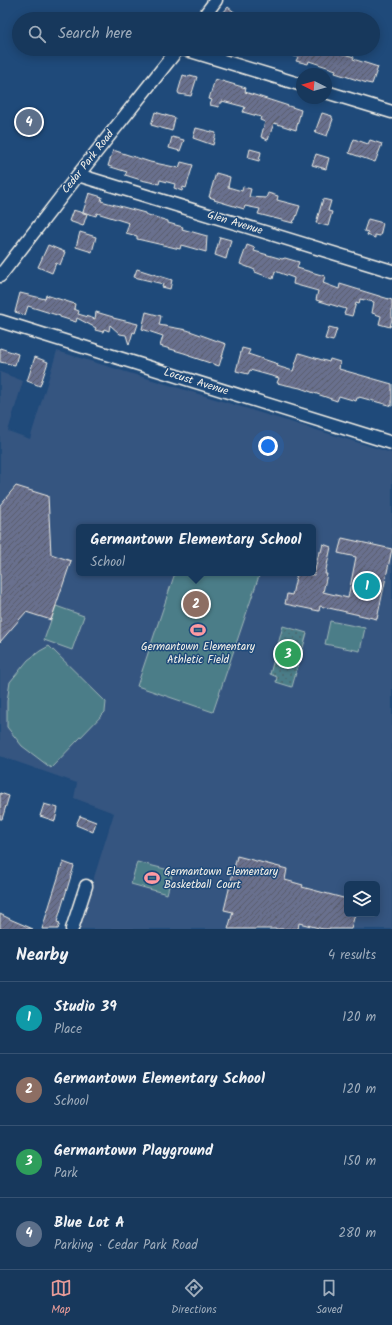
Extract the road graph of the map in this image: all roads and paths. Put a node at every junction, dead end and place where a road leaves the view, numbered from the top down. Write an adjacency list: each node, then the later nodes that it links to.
1 (216, 0): 2 (street)
2 (207, 12)
3 (172, 56): 8 (street, Cedar Park Road)
4 (207, 56): 5 (street)
5 (296, 83)
6 (332, 94): 7 (street)
7 (392, 112)
8 (78, 174): 9 (street, Glen Avenue); 10 (street, Cedar Park Road)
9 (392, 271)
10 (0, 276)
11 (0, 321): 12 (street, Locust Avenue)
12 (392, 443)
13 (86, 886): 14 (street)
14 (72, 929)

